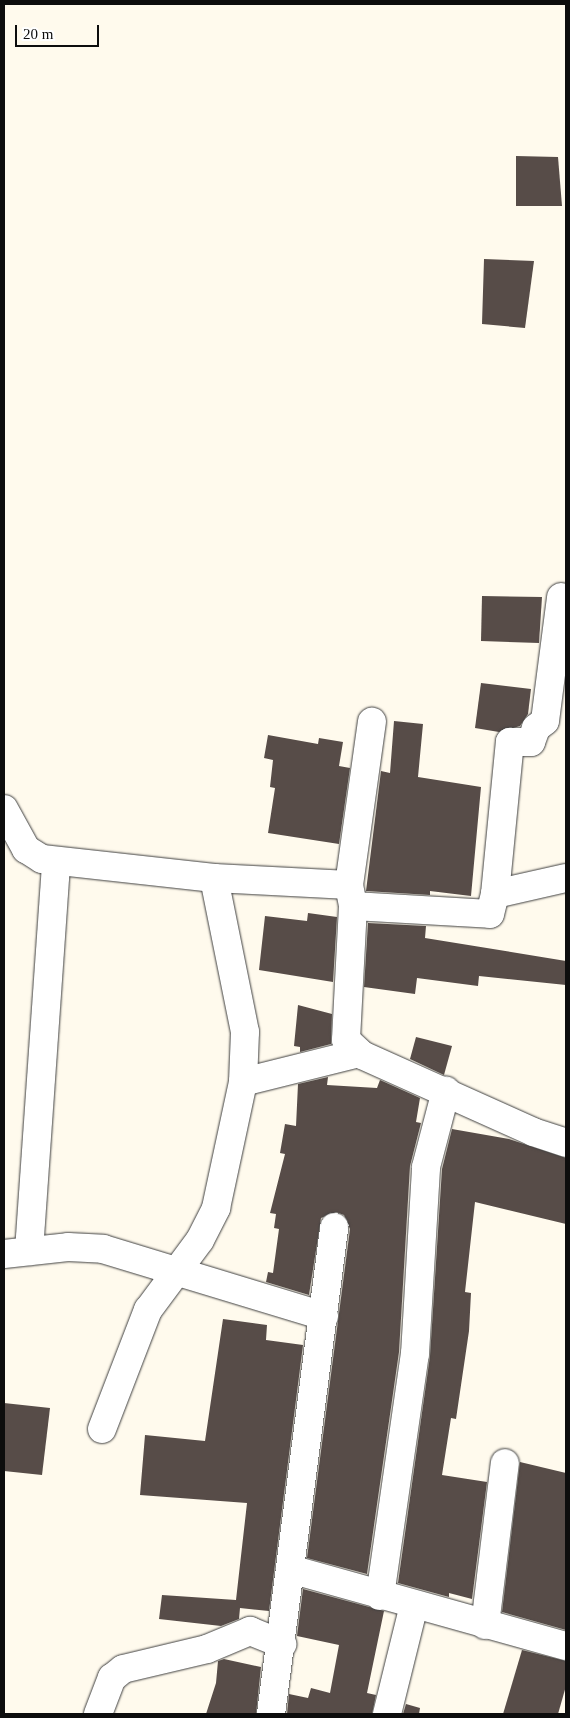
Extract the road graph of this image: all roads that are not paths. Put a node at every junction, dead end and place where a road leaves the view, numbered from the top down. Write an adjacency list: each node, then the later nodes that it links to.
1 (561, 597): 2 (street)
2 (559, 672): 8 (street)
3 (372, 722): 9 (street)
4 (4, 809): 5 (street)
5 (56, 862): 6 (street); 15 (street)
6 (214, 878): 9 (street); 11 (street)
7 (566, 878): 8 (street)
8 (495, 894): 9 (street)
9 (351, 896): 10 (street)
10 (359, 1053): 11 (street); 12 (street)
11 (243, 1082): 16 (street)
12 (446, 1091): 13 (street); 21 (street)
13 (566, 1143)
14 (334, 1227): 17 (street)
15 (16, 1253): 16 (street)
16 (175, 1274): 17 (street); 18 (street)
17 (324, 1316): 20 (street)
18 (102, 1429)
19 (505, 1463): 23 (street)
20 (290, 1569): 21 (street); 24 (street)
21 (380, 1596): 22 (street)
22 (414, 1605): 23 (street); 28 (street)
23 (485, 1625): 25 (street)
24 (282, 1644): 26 (street); 27 (street)
25 (566, 1646)
26 (98, 1714)
27 (270, 1714)
28 (388, 1714)

